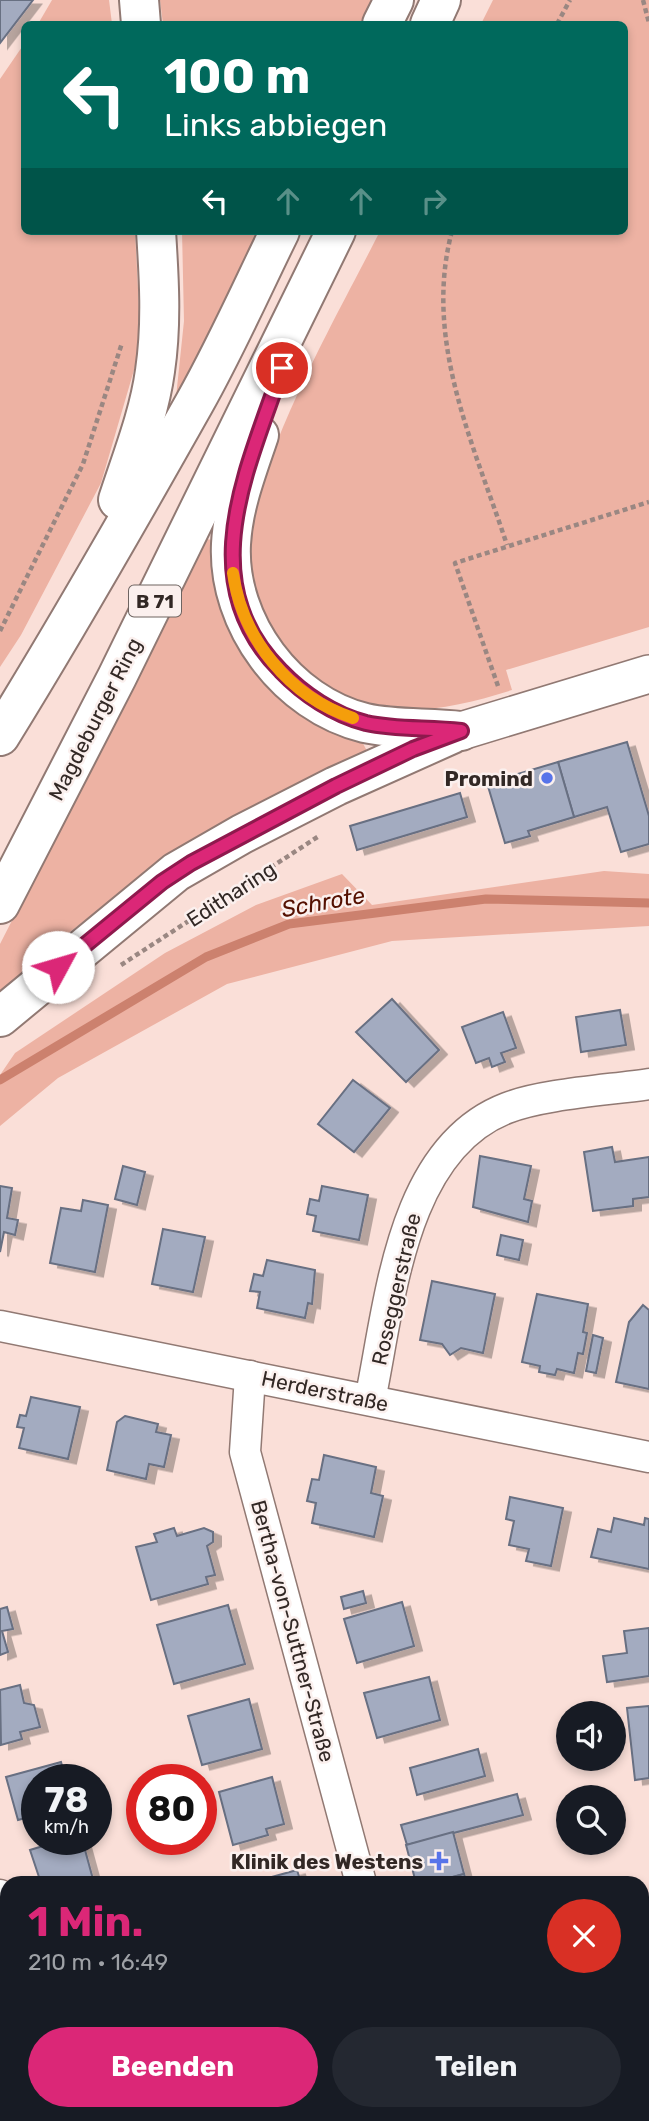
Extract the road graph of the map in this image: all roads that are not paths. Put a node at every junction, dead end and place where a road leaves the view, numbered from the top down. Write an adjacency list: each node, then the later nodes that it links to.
1 (139, 0): 4 (highway)
2 (394, 0): 5 (highway)
3 (441, 0): 6 (highway)
4 (141, 21)
5 (384, 21)
6 (431, 21)
7 (156, 235): 11 (highway)
8 (278, 235): 11 (highway)
9 (334, 235): 10 (highway, Magdeburger Ring / B 71)
10 (306, 296): 13 (highway); 15 (highway, Magdeburger Ring / B 71)
11 (82, 603): 14 (highway)
12 (649, 674): 13 (street)
13 (461, 731): 16 (highway)
14 (0, 736)
15 (0, 904)
16 (0, 1017)
17 (649, 1084): 20 (street, Roseggerstraße)
18 (0, 1326): 19 (street, Herderstraße)
19 (250, 1376): 20 (street, Herderstraße); 22 (street, Bertha-von-Suttner-Straße)
20 (370, 1400): 21 (street, Herderstraße)
21 (649, 1457)
22 (359, 1876)

